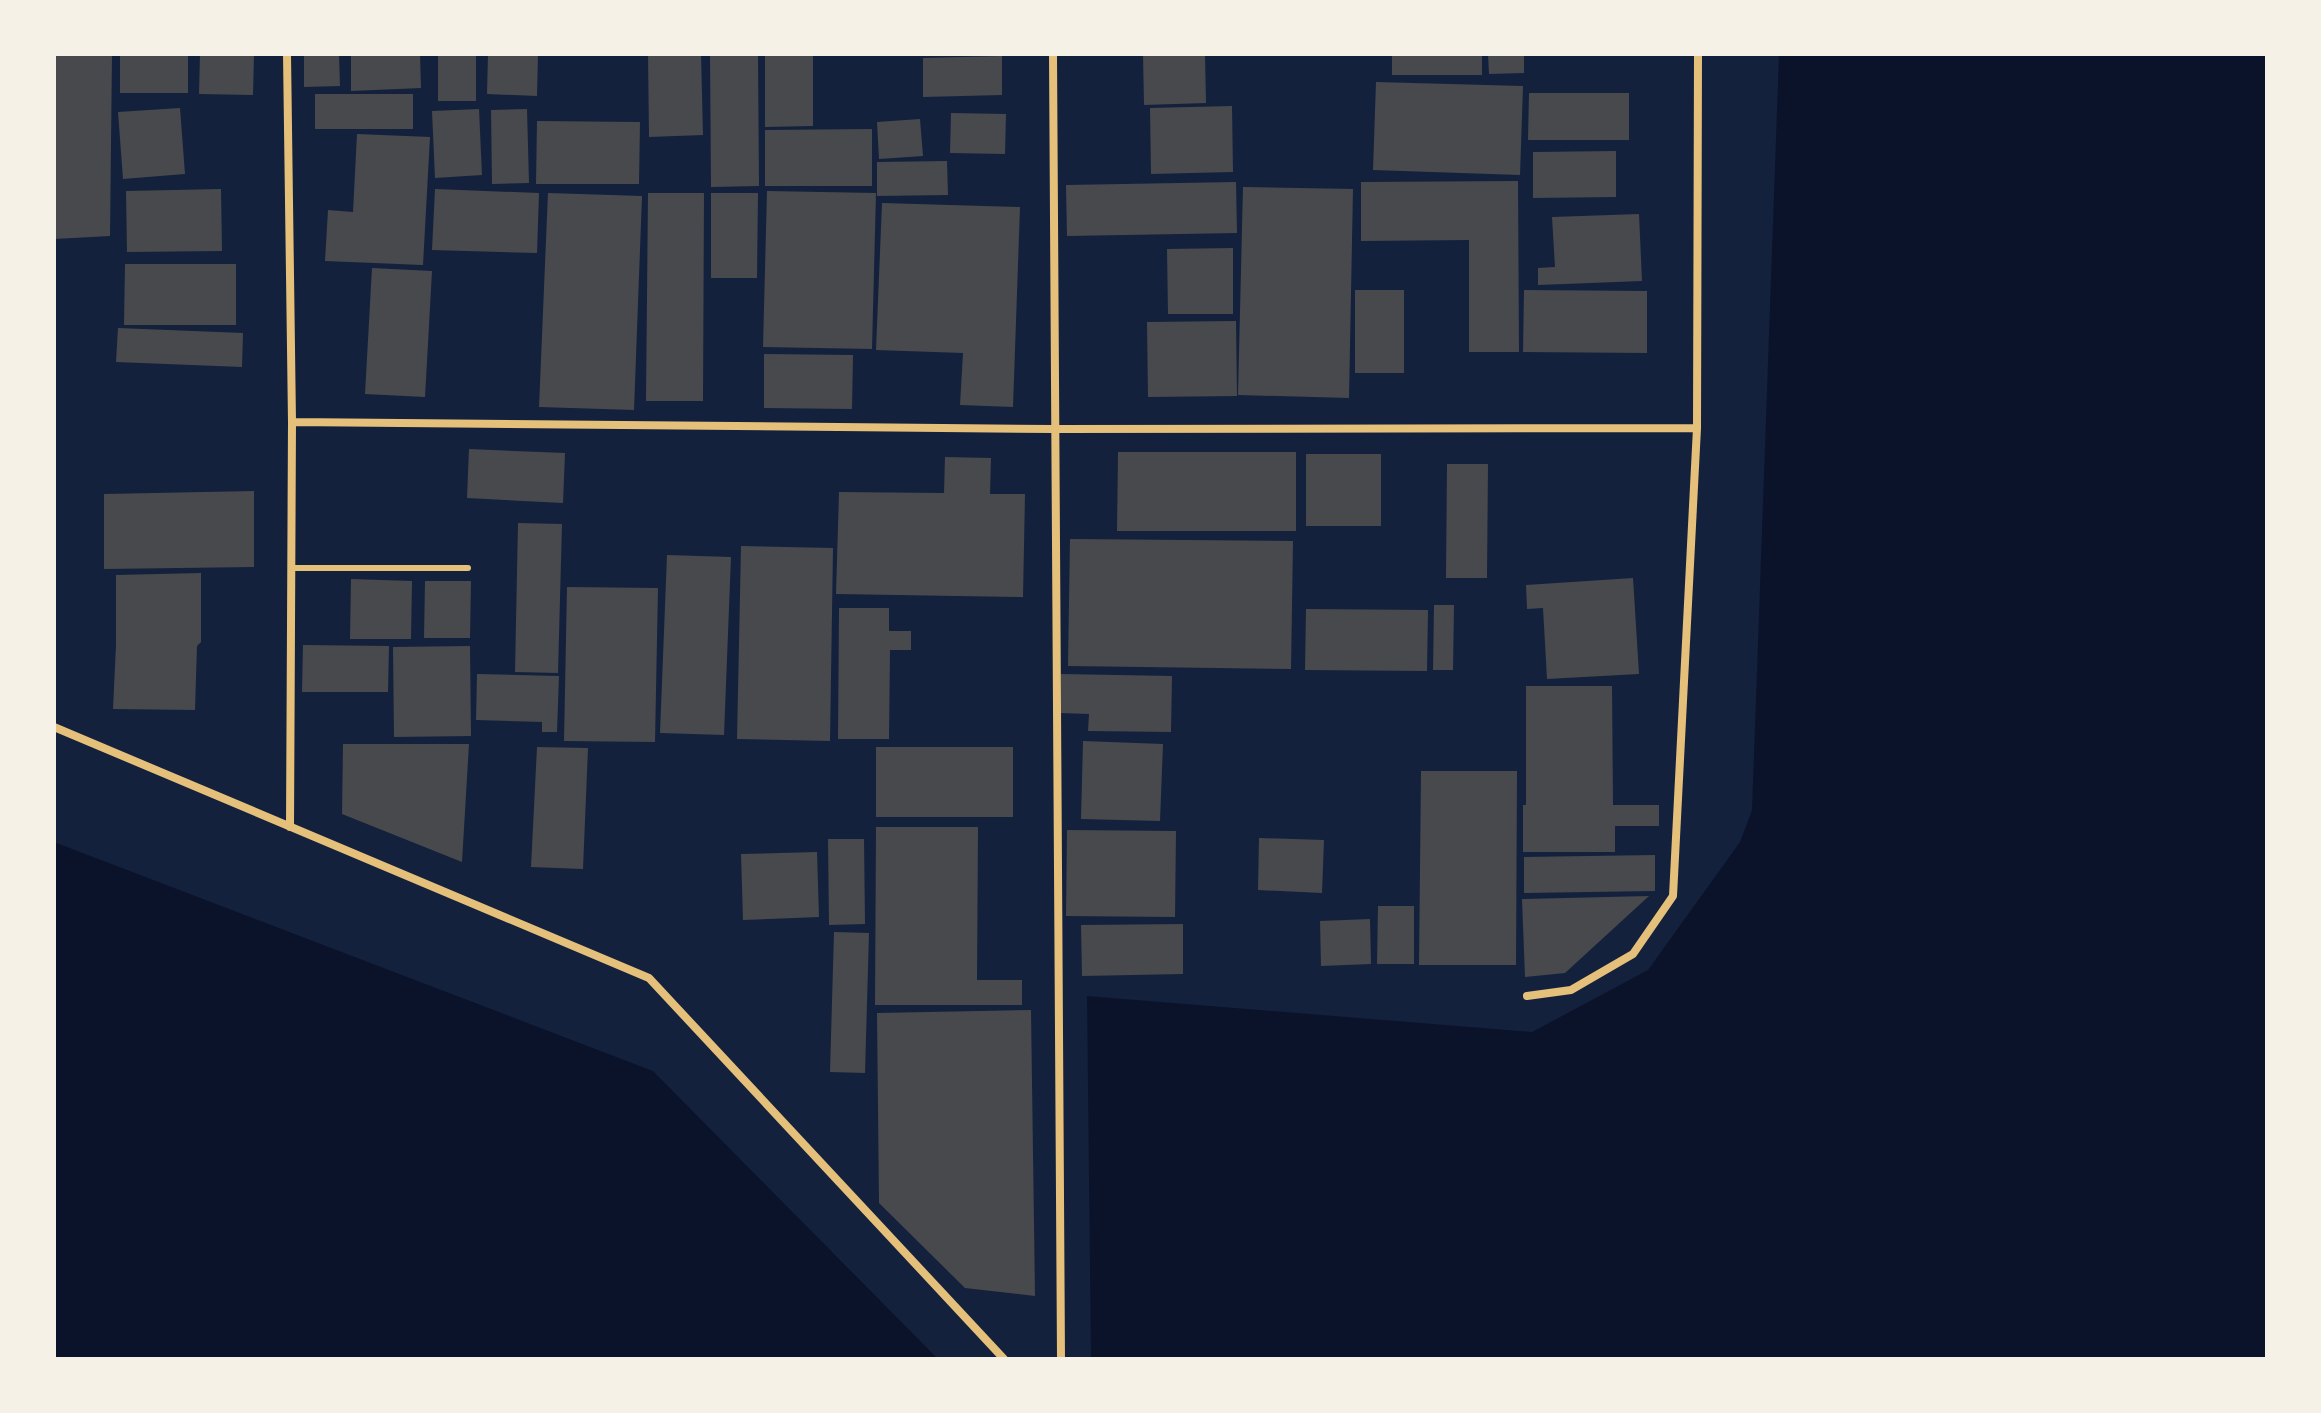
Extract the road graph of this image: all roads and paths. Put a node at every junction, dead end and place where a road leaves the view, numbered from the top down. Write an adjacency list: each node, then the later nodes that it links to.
1 (287, 54): 4 (street)
2 (1053, 54): 6 (street)
3 (1698, 54): 5 (street)
4 (292, 422): 6 (street); 7 (street)
5 (1697, 428): 6 (street); 11 (street)
6 (1054, 429): 13 (street)
7 (292, 568): 8 (lane); 10 (street)
8 (468, 568)
9 (54, 727): 10 (street)
10 (290, 827): 12 (street)
11 (1527, 996)
12 (1004, 1359)
13 (1061, 1359)

